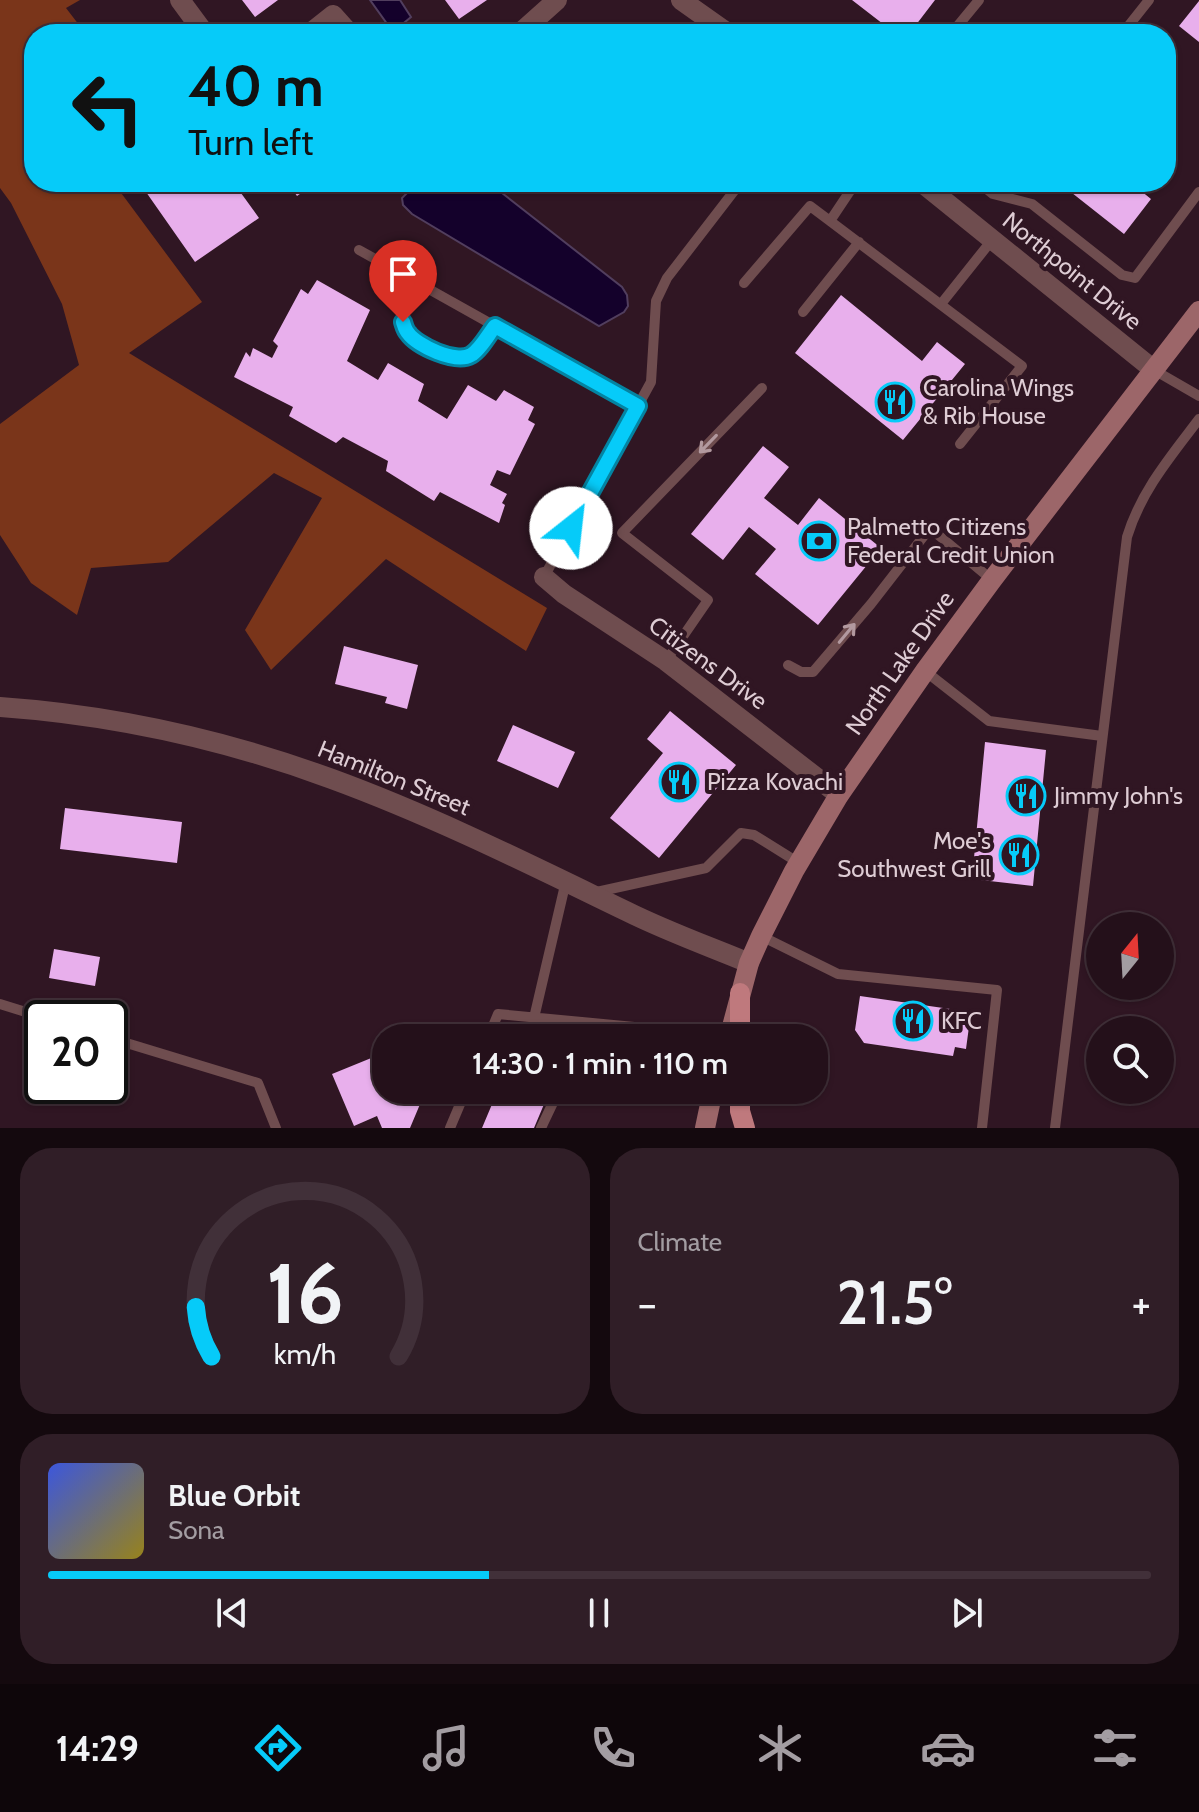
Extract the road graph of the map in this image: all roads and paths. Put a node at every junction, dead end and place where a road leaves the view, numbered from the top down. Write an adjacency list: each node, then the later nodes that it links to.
1 (180, 0): 6 (street)
2 (681, 0): 10 (street)
3 (979, 0): 11 (lane)
4 (1149, 0): 12 (lane)
5 (548, 3): 9 (street)
6 (198, 24)
7 (322, 24): 8 (street)
8 (341, 24)
9 (528, 24)
10 (715, 24)
11 (959, 24)
12 (1130, 24)
13 (733, 192): 31 (lane)
14 (849, 192): 18 (lane)
15 (933, 192): 19 (street, Northpoint Drive)
16 (990, 192): 17 (lane)
17 (1199, 192)
18 (830, 221): 20 (lane); 23 (lane)
19 (992, 240): 24 (lane); 28 (street, Northpoint Drive)
20 (859, 242): 24 (lane); 26 (lane)
21 (359, 250): 22 (lane)
22 (418, 283): 27 (lane); 27 (lane)
23 (744, 283)
24 (941, 304): 33 (lane)
25 (1199, 311): 28 (main road, North Lake Drive)
26 (803, 312)
27 (495, 326): 31 (lane)
28 (1154, 370): 30 (lane); 35 (main road, North Lake Drive)
29 (762, 388): 36 (lane, one-way to 36)
30 (1199, 396)
31 (638, 406): 34 (lane)
32 (1199, 419): 40 (lane)
33 (960, 444)
34 (544, 577): 36 (street, Citizens Drive)
35 (992, 580): 37 (lane, one-way to 35); 38 (main road, North Lake Drive)
36 (666, 661): 41 (street, Citizens Drive)
37 (788, 665)
38 (925, 671): 40 (lane); 41 (main road, North Lake Drive)
39 (0, 710): 43 (street, Hamilton Street)
40 (1102, 736): 65 (lane)
41 (839, 795): 42 (main road, North Lake Drive)
42 (799, 863): 44 (lane); 45 (main road, North Lake Drive)
43 (566, 881): 44 (street, Hamilton Street); 49 (lane)
44 (590, 893): 46 (street, Hamilton Street)
45 (761, 936): 46 (main road, North Lake Drive); 64 (lane)
46 (749, 963): 53 (main road, North Lake Drive)
47 (0, 1004): 48 (lane)
48 (24, 1011)
49 (534, 1018): 50 (lane); 51 (lane)
50 (592, 1023): 52 (lane)
51 (494, 1024)
52 (602, 1024)
53 (735, 1024)
54 (128, 1043): 59 (lane)
55 (460, 1104): 60 (lane)
56 (552, 1104): 61 (lane)
57 (710, 1104): 62 (main road)
58 (740, 1104): 63 (main road)
59 (276, 1128)
60 (450, 1128)
61 (541, 1128)
62 (705, 1128)
63 (745, 1128)
64 (982, 1128)
65 (1055, 1128)

